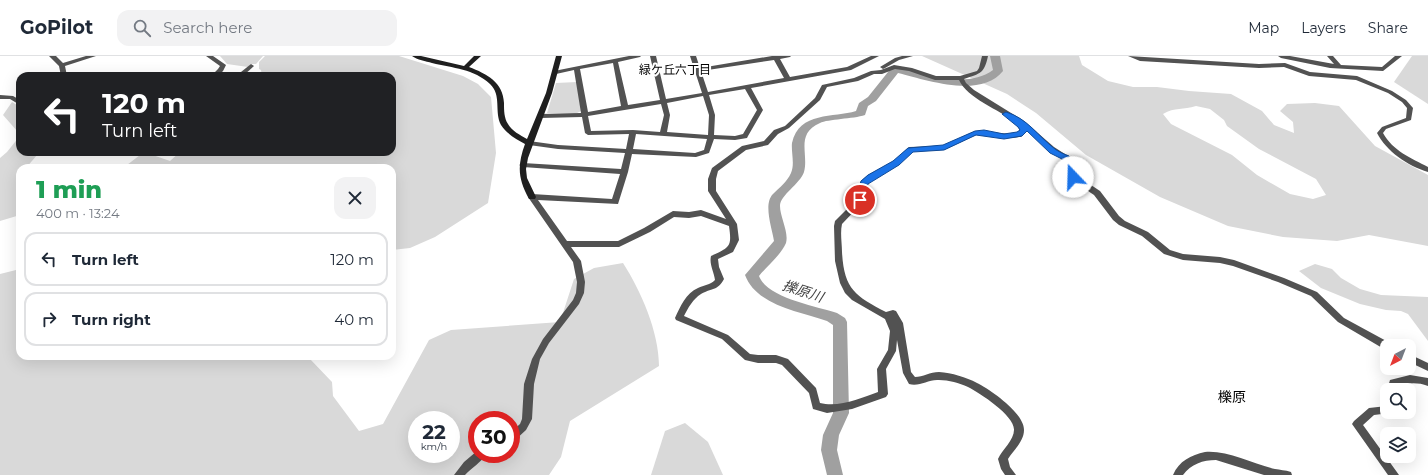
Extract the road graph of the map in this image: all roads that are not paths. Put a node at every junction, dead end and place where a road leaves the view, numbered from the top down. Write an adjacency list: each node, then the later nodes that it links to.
1 (52, 56): 25 (street)
2 (93, 56): 25 (street)
3 (209, 56): 32 (street)
4 (415, 56): 28 (street)
5 (478, 56): 28 (street)
6 (559, 56): 34 (street)
7 (638, 56): 22 (street)
8 (653, 56): 42 (street)
9 (693, 56): 30 (street)
10 (788, 56): 20 (street)
11 (857, 56): 23 (street)
12 (876, 56): 23 (street)
13 (910, 56): 35 (street)
14 (985, 56): 37 (street)
15 (1131, 56): 24 (street)
16 (1242, 56): 24 (street)
17 (1281, 56): 21 (street)
18 (1330, 56): 27 (street)
19 (1399, 56): 27 (street)
20 (775, 57): 30 (street); 36 (street)
21 (1304, 58): 27 (street)
22 (615, 60): 29 (street); 43 (street)
23 (862, 62): 36 (street)
24 (1247, 64): 53 (street)
25 (62, 65): 31 (street)
26 (251, 66): 33 (street)
27 (1340, 67)
28 (465, 68): 50 (street)
29 (577, 68): 34 (street); 45 (street)
30 (698, 70): 39 (street)
31 (63, 72)
32 (219, 72)
33 (244, 72)
34 (556, 72): 46 (street)
35 (873, 72): 37 (street); 56 (street)
36 (788, 80): 38 (street)
37 (962, 80): 44 (street)
38 (747, 87): 39 (street); 49 (street)
39 (706, 94): 42 (street); 49 (street)
40 (0, 97): 41 (street)
41 (16, 101)
42 (664, 101): 43 (street); 48 (street)
43 (626, 108): 45 (street)
44 (1006, 114): 58 (street); 59 (street)
45 (584, 115): 46 (street); 47 (street)
46 (541, 116): 50 (street)
47 (633, 132): 48 (street); 51 (street)
48 (663, 134): 49 (street)
49 (711, 137): 51 (street)
50 (529, 143): 51 (street); 52 (street)
51 (628, 151): 54 (street)
52 (523, 165): 54 (street); 55 (street)
53 (1428, 170)
54 (624, 172): 55 (street)
55 (532, 197): 57 (street)
56 (733, 224): 57 (street); 58 (street)
57 (566, 244): 65 (street)
58 (888, 317): 69 (street)
59 (1380, 342)
60 (1416, 362): 61 (street)
61 (1428, 368)
62 (1428, 382): 63 (street)
63 (1393, 383)
64 (1380, 411): 72 (street)
65 (520, 430)
66 (469, 463): 68 (street)
67 (1276, 474): 70 (street); 71 (street)
68 (460, 475)
69 (1011, 475)
70 (1178, 475)
71 (1287, 475)
72 (1394, 475)

